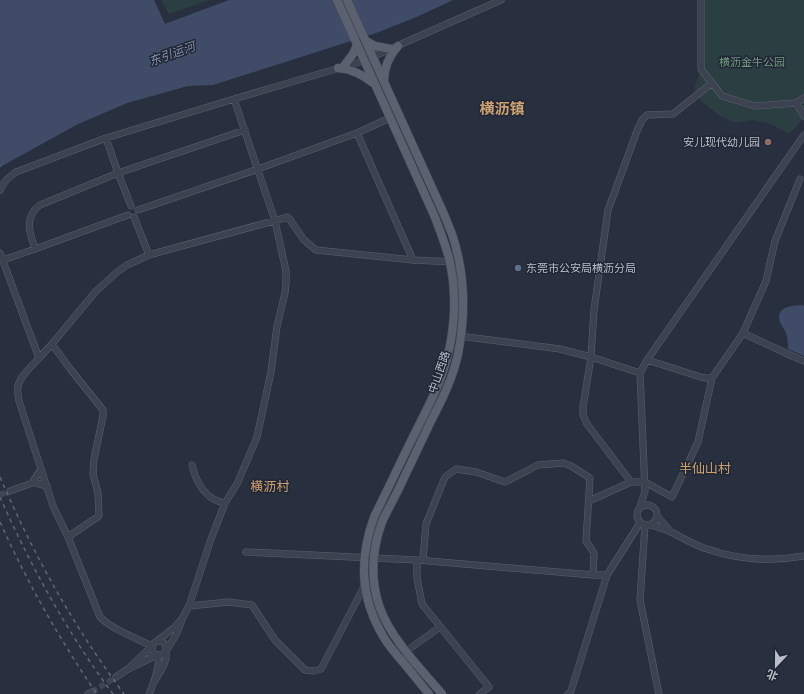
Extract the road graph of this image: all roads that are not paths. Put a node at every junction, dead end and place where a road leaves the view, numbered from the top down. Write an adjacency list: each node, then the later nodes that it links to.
1 (337, 0): 6 (main road, 中山西路)
2 (347, 0): 5 (main road, 中山西路)
3 (501, 0): 7 (street)
4 (701, 0): 11 (street)
5 (366, 41): 7 (main road); 8 (main road, 中山西路)
6 (357, 45): 9 (main road, 中山西路); 10 (main road)
7 (394, 48): 8 (street); 12 (main road)
8 (372, 57): 9 (street); 12 (main road, 中山西路)
9 (364, 61): 10 (street); 13 (main road, 中山西路)
10 (341, 67): 13 (main road); 15 (street)
11 (712, 83): 16 (street); 42 (street)
12 (384, 84): 37 (main road, 中山西路)
13 (376, 87): 18 (main road, 中山西路)
14 (804, 98): 16 (street)
15 (234, 99): 19 (street); 22 (street)
16 (796, 103): 17 (street)
17 (804, 116)
18 (390, 118): 20 (street); 36 (main road, 中山西路)
19 (245, 130): 23 (street); 24 (street)
20 (357, 133): 23 (street); 35 (street)
21 (804, 135): 44 (street)
22 (106, 138): 24 (street); 26 (street)
23 (258, 169): 28 (street); 30 (street)
24 (118, 173): 27 (street); 31 (street)
25 (800, 179): 38 (street)
26 (0, 190)
27 (131, 206): 28 (street); 29 (street)
28 (138, 210): 29 (street)
29 (131, 216): 31 (street); 33 (street)
30 (275, 221): 33 (street); 35 (street); 57 (street)
31 (35, 249): 34 (street)
32 (0, 253): 34 (street)
33 (149, 255): 41 (street)
34 (3, 260): 43 (street)
35 (413, 260): 36 (street)
36 (449, 262): 37 (street); 39 (main road, 中山西路)
37 (459, 262): 40 (main road, 中山西路)
38 (743, 333): 45 (street); 47 (street)
39 (451, 335): 40 (street); 66 (main road, 中山西路)
40 (461, 336): 42 (street); 67 (main road, 中山西路)
41 (52, 344): 43 (street); 63 (street)
42 (591, 357): 46 (street); 50 (street)
43 (39, 358): 49 (street)
44 (647, 360): 46 (street); 47 (street)
45 (804, 361)
46 (640, 373): 51 (street)
47 (712, 378): 51 (street)
48 (192, 465): 57 (street)
49 (41, 469): 52 (street); 53 (street)
50 (631, 482): 51 (street); 56 (street)
51 (645, 482): 55 (street)
52 (32, 483): 53 (street); 54 (street)
53 (46, 486): 63 (street)
54 (10, 491)
55 (645, 492): 58 (street); 59 (street)
56 (589, 501): 68 (street); 70 (street)
57 (225, 503): 72 (street)
58 (652, 506): 59 (street); 60 (street)
59 (640, 507): 61 (street)
60 (657, 516): 61 (street); 62 (street)
61 (645, 524): 62 (street); 69 (street); 88 (street)
62 (671, 532): 65 (street)
63 (68, 537): 75 (street)
64 (246, 552): 66 (street)
65 (804, 556)
66 (364, 558): 67 (street); 71 (main road, 中山西路)
67 (374, 558): 68 (street); 77 (main road, 中山西路)
68 (420, 560): 70 (street); 74 (street)
69 (607, 574): 70 (street); 87 (street)
70 (593, 575)
71 (365, 585): 72 (street); 79 (main road, 中山西路)
72 (189, 606): 73 (street)
73 (183, 617): 75 (street); 76 (street)
74 (440, 627): 77 (street); 86 (street)
75 (155, 644): 76 (street); 78 (street); 80 (street)
76 (166, 651): 78 (street); 82 (street)
77 (406, 651): 79 (street); 85 (main road, 中山西路)
78 (157, 655): 80 (street); 82 (street)
79 (398, 656): 84 (main road, 中山西路)
80 (128, 669): 81 (street)
81 (116, 677)
82 (154, 682): 83 (street)
83 (149, 694)
84 (429, 694)
85 (442, 694)
86 (480, 694)
87 (568, 694)
88 (658, 694)

